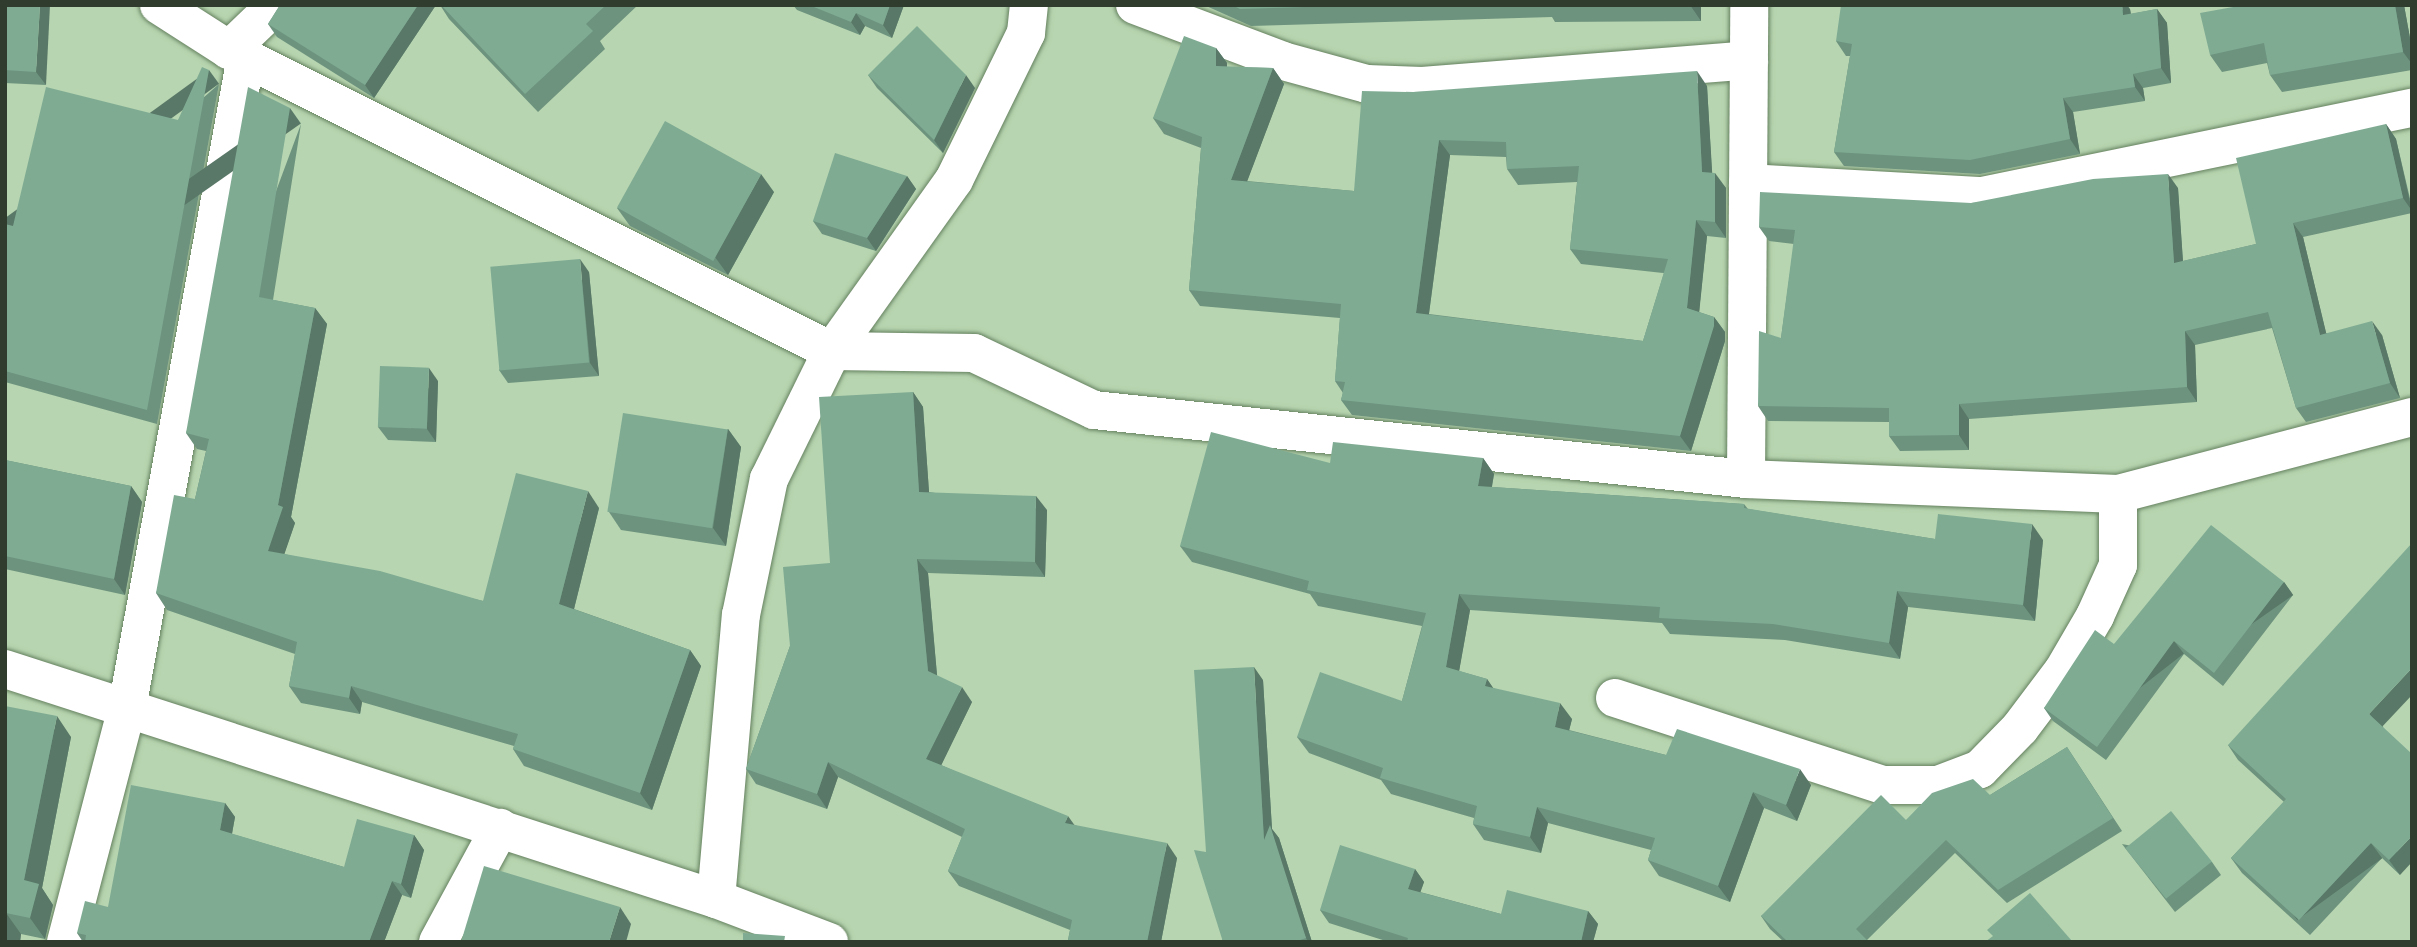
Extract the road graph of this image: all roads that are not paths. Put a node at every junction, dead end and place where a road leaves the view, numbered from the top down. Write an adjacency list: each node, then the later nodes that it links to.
1 (159, 5): 6 (street)
2 (276, 5): 6 (street)
3 (1029, 5): 10 (street)
4 (1135, 5): 7 (street)
5 (1749, 5): 7 (street)
6 (238, 54): 10 (street); 16 (street)
7 (1749, 60): 9 (street)
8 (2412, 108): 9 (street)
9 (1748, 183): 12 (street)
10 (832, 351): 12 (street); 18 (street)
11 (2412, 417): 13 (street)
12 (1746, 478): 13 (street)
13 (2118, 495): 15 (street)
14 (5, 669): 16 (street)
15 (1615, 698)
16 (127, 708): 17 (street); 19 (street)
17 (500, 828): 18 (street); 20 (street)
18 (716, 899): 21 (street)
19 (66, 942)
20 (438, 942)
21 (829, 942)

